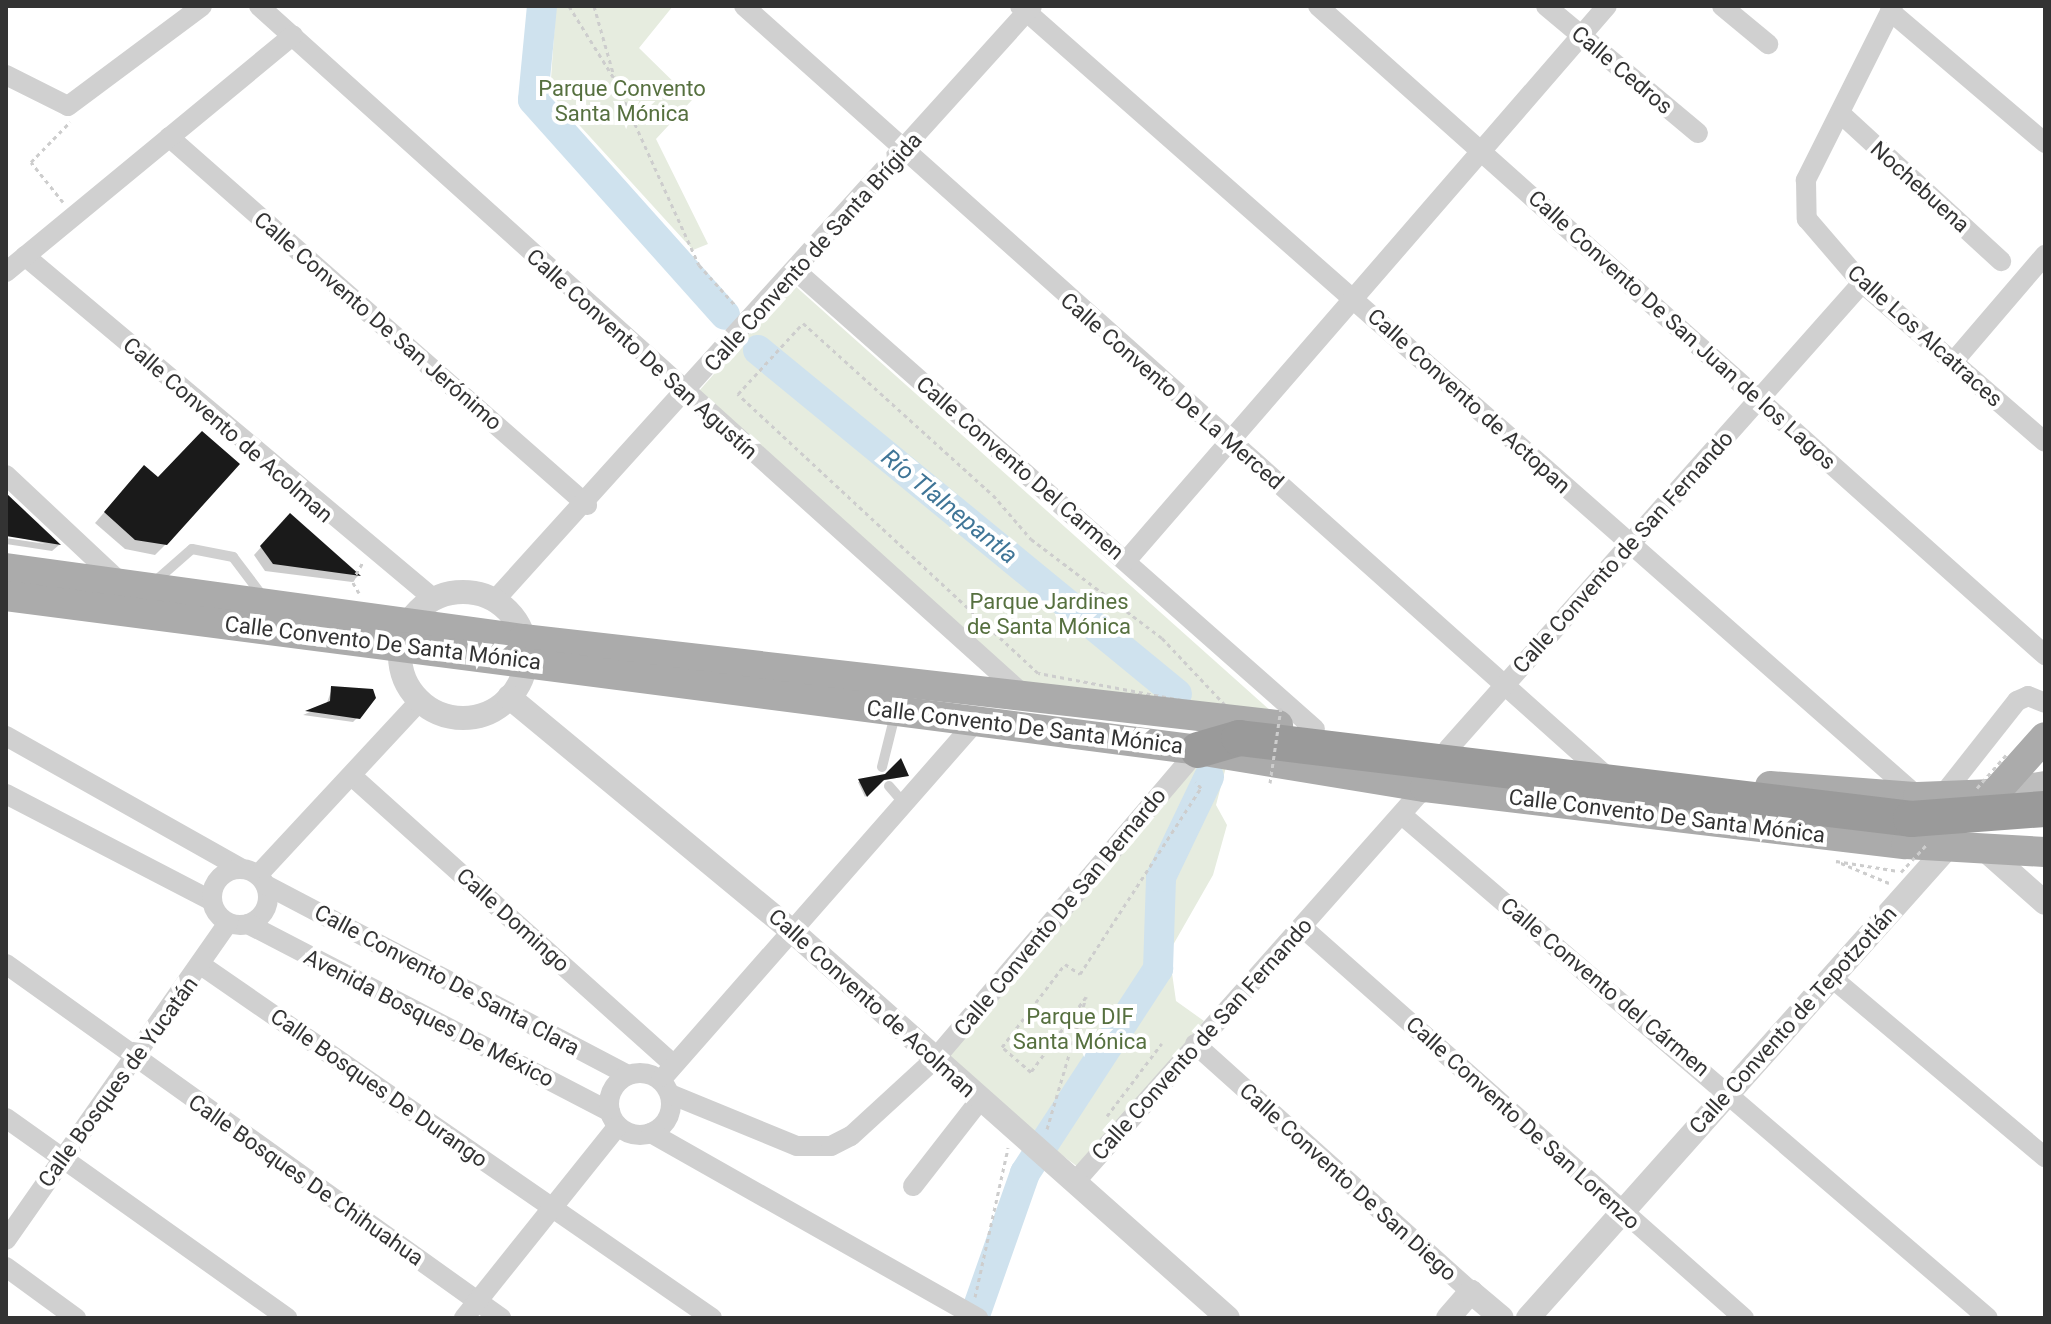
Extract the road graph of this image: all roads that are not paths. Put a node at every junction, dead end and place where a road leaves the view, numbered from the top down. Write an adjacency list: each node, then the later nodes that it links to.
1 (202, 6): 13 (street)
2 (259, 6): 10 (street, Calle Convento De San Agustín)
3 (744, 6): 18 (street, Calle Convento De La Merced)
4 (1318, 6): 19 (street, Calle Convento De San Juan de los Lagos)
5 (1546, 6): 11 (street, Calle Cedros)
6 (1607, 6): 11 (street)
7 (1722, 6): 12 (street)
8 (1026, 8): 18 (street, Calle Convento de Santa Brígida); 26 (street, Calle Convento de Actopan)
9 (1892, 8): 14 (street, Calle Los Alcatraces); 17 (street)
10 (293, 35): 16 (street); 28 (street, Calle Convento De San Agustín)
11 (1581, 37): 15 (street, Calle Cedros); 19 (street)
12 (1768, 44)
13 (6, 75)
14 (1840, 113): 22 (street, Nochebuena); 25 (street, Calle Los Alcatraces)
15 (1698, 133)
16 (169, 137): 21 (street); 33 (street, Calle Convento De San Jerónimo)
17 (2045, 143)
18 (901, 153): 23 (street, Calle Convento de Santa Brígida); 30 (street, Calle Convento De La Merced)
19 (1484, 153): 26 (street); 29 (street, Calle Convento De San Juan de los Lagos)
20 (2045, 255): 27 (street)
21 (25, 256): 24 (street); 39 (street, Calle Convento de Acolman)
22 (2001, 261)
23 (796, 271): 28 (street, Calle Convento de Santa Brígida); 35 (street, Calle Convento Del Carmen)
24 (6, 272)
25 (1862, 283): 27 (street, Calle Los Alcatraces); 29 (street, Calle Convento de San Fernando)
26 (1357, 299): 30 (street); 34 (street, Calle Convento de Actopan)
27 (1954, 361): 31 (street, Calle Los Alcatraces)
28 (687, 395): 33 (street, Calle Convento de Santa Brígida); 47 (street, Calle Convento De San Agustín)
29 (1761, 401): 34 (street, Calle Convento de San Fernando); 44 (street, Calle Convento De San Juan de los Lagos)
30 (1232, 442): 35 (street); 45 (street, Calle Convento De La Merced)
31 (2045, 442)
32 (6, 475): 37 (street)
33 (587, 505): 40 (street, Calle Convento de Santa Brígida)
34 (1630, 546): 45 (street, Calle Convento de San Fernando); 64 (street, Calle Convento de Actopan)
35 (1126, 561): 52 (street, Calle Convento Del Carmen)
36 (6, 568): 37 (main road, Calle Convento De Santa Mónica)
37 (136, 587): 41 (main road, Calle Convento De Santa Mónica); 41 (lane)
38 (6, 596): 42 (main road, Calle Convento De Santa Mónica)
39 (434, 599): 40 (street); 42 (street)
40 (494, 601): 43 (street)
41 (267, 603): 42 (main road, Calle Convento De Santa Mónica)
42 (404, 634): 43 (main road, Calle Convento De Santa Mónica); 48 (street)
43 (524, 650): 46 (street); 47 (main road, Calle Convento De Santa Mónica); 50 (main road, Calle Convento De Santa Mónica)
44 (2045, 655)
45 (1502, 686): 57 (street, Calle Convento de San Fernando); 58 (street, Calle Convento De La Merced)
46 (509, 697): 48 (street); 76 (street, Calle Convento de Acolman)
47 (1028, 698): 53 (main road, Calle Convento De Santa Mónica)
48 (419, 702): 59 (street)
49 (2045, 703): 64 (street)
50 (896, 711): 51 (main road, Calle Convento De Santa Mónica); 56 (lane)
51 (976, 722): 53 (main road, Calle Convento De Santa Mónica); 65 (street)
52 (1315, 729): 53 (main road, Calle Convento De Santa Mónica); 57 (main road, Calle Convento De Santa Mónica)
53 (1216, 735): 57 (highway); 82 (street, Calle Convento De San Bernardo)
54 (6, 736): 71 (street, Calle Convento De Santa Clara)
55 (2045, 737): 63 (main road, Calle Convento de Tepotzotlán)
56 (882, 767)
57 (1435, 768): 58 (main road, Calle Convento De Santa Mónica); 66 (highway, bridge); 67 (street, Calle Convento de San Fernando); 68 (main road, Calle Convento De Santa Mónica)
58 (1603, 773): 64 (main road, Calle Convento De Santa Mónica)
59 (353, 777): 71 (street); 84 (street, Calle Domingo)
60 (2045, 785): 63 (main road)
61 (889, 786): 65 (lane)
62 (6, 794): 72 (street)
63 (1994, 794): 64 (main road, Calle Convento De Santa Mónica); 68 (street, Calle Convento de Tepotzotlán)
64 (1930, 797)
65 (904, 803): 76 (street)
66 (2045, 809)
67 (1402, 815): 75 (street, Calle Convento de San Fernando); 85 (street, Calle Convento del Cármen)
68 (1948, 847): 69 (main road, Calle Convento De Santa Mónica); 79 (street, Calle Convento de Tepotzotlán)
69 (1983, 848): 70 (main road, Calle Convento De Santa Mónica); 73 (street)
70 (2045, 852)
71 (255, 876): 72 (street); 74 (street, Calle Bosques de Yucatán); 83 (street, Calle Convento De Santa Clara)
72 (212, 901): 74 (street)
73 (2045, 903)
74 (238, 924): 78 (street, Calle Bosques de Yucatán); 88 (street, Avenida Bosques De México)
75 (1302, 927): 80 (street, Calle Convento de San Fernando); 95 (street, Calle Convento De San Lorenzo)
76 (791, 930): 82 (street, Calle Convento de Acolman); 84 (street)
77 (6, 964): 81 (street, Calle Bosques De Chihuahua)
78 (201, 965): 81 (street, Calle Bosques de Yucatán); 94 (street, Calle Bosques De Durango)
79 (1831, 977): 85 (street, Calle Convento de Tepotzotlán); 90 (street)
80 (1195, 1044): 92 (street, Calle Convento de San Fernando); 98 (street, Calle Convento De San Diego)
81 (134, 1058): 91 (street, Calle Bosques de Yucatán); 99 (street, Calle Bosques De Chihuahua)
82 (934, 1060): 84 (street, Calle Convento De San Bernardo); 86 (street, Calle Convento de Acolman)
83 (628, 1075): 84 (street); 88 (street)
84 (668, 1079): 89 (street)
85 (1729, 1092): 95 (street, Calle Convento de Tepotzotlán); 111 (street, Calle Convento del Cármen)
86 (980, 1100): 92 (street, Calle Convento de Acolman); 93 (street)
87 (6, 1118): 91 (street)
88 (614, 1119): 89 (street); 94 (street)
89 (651, 1133): 101 (street)
90 (2045, 1157)
91 (62, 1158): 96 (street, Calle Bosques de Yucatán); 103 (street)
92 (1074, 1183): 107 (street, Calle Convento de Acolman)
93 (913, 1186)
94 (557, 1210): 99 (street); 106 (street, Calle Bosques De Durango)
95 (1623, 1211): 100 (street, Calle Convento de Tepotzotlán); 110 (street, Calle Convento De San Lorenzo)
96 (6, 1240)
97 (6, 1267): 102 (street)
98 (1471, 1292): 108 (street); 109 (street, Calle Convento De San Diego)
99 (478, 1301): 104 (street); 105 (street, Calle Bosques De Chihuahua)
100 (1534, 1310)
101 (975, 1315)
102 (76, 1318)
103 (287, 1318)
104 (464, 1318)
105 (501, 1318)
106 (712, 1318)
107 (1228, 1318)
108 (1448, 1318)
109 (1502, 1318)
110 (1744, 1318)
111 (1988, 1318)

